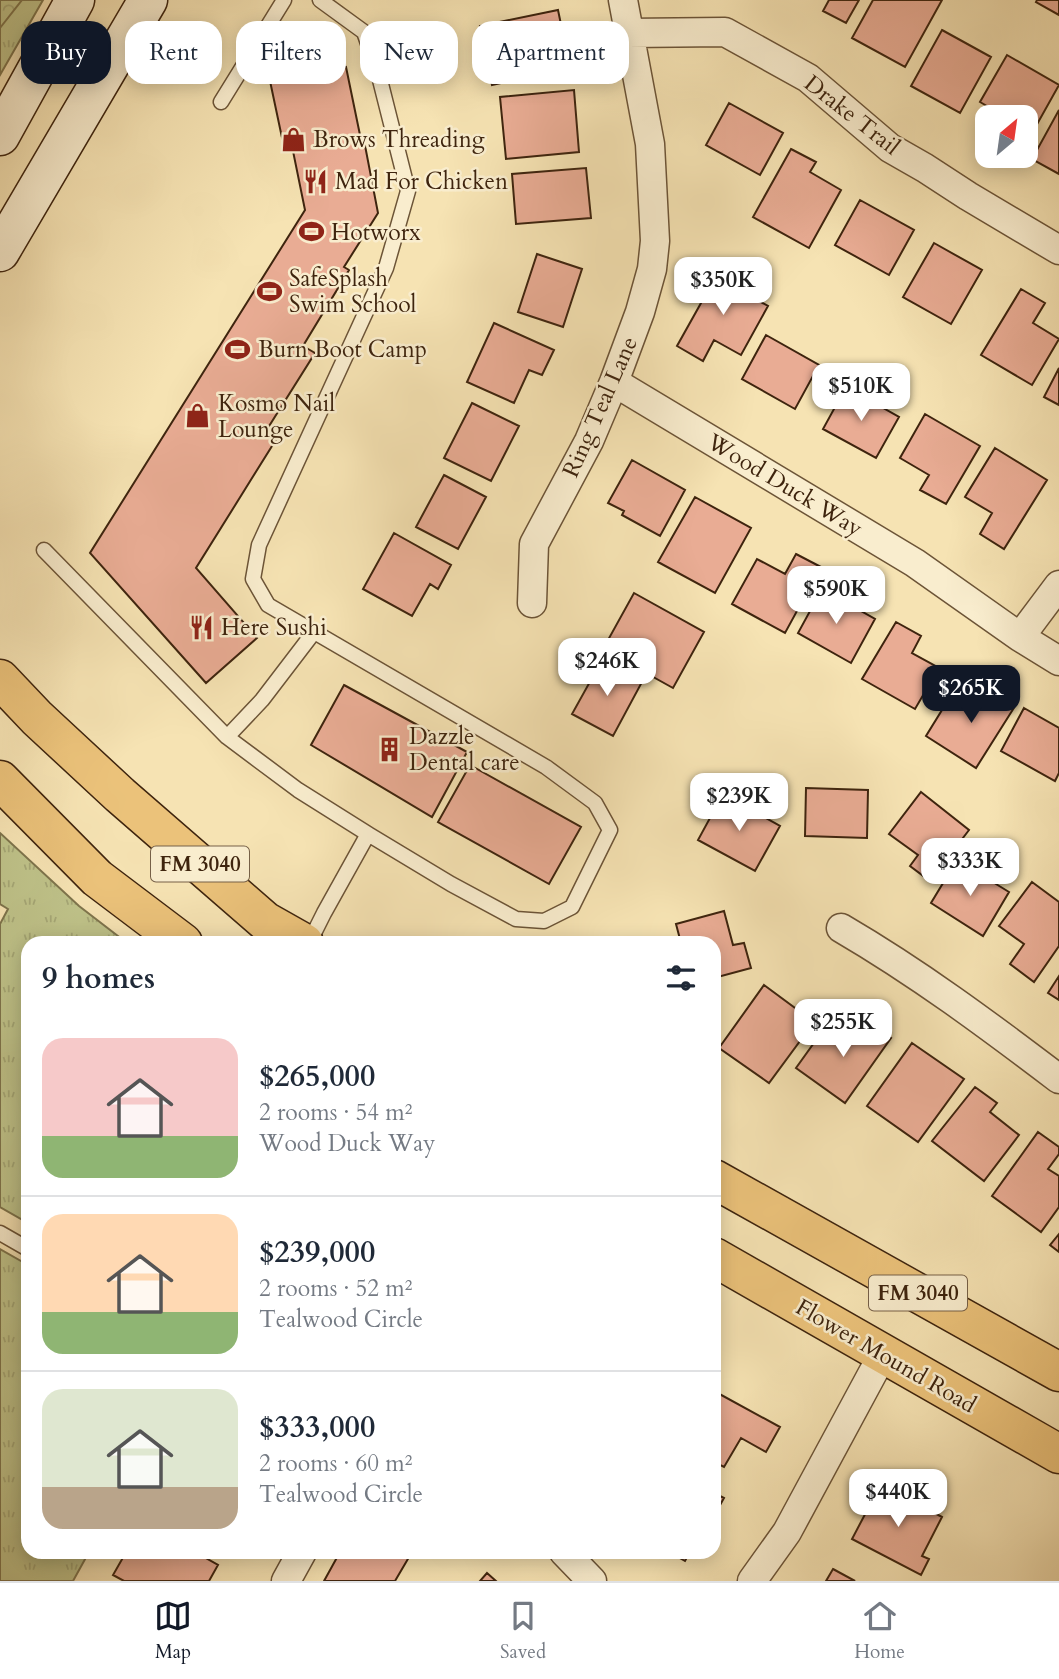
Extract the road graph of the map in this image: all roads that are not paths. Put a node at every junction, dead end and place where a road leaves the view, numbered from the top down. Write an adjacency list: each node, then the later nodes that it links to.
1 (75, 0): 10 (main road)
2 (148, 0): 12 (main road)
3 (284, 0): 9 (lane)
4 (320, 0): 17 (lane)
5 (623, 0): 6 (street, Ring Teal Lane)
6 (626, 21)
7 (629, 33): 11 (street, Drake Trail)
8 (629, 38): 13 (street, Ring Teal Lane)
9 (221, 102)
10 (0, 136)
11 (1059, 250)
12 (0, 252)
13 (614, 382): 16 (street, Ring Teal Lane); 18 (street, Wood Duck Way)
14 (44, 550): 21 (lane)
15 (1059, 585): 18 (street)
16 (532, 603)
17 (314, 632): 21 (lane); 23 (lane)
18 (1020, 637): 19 (street, Wood Duck Way)
19 (1059, 661)
20 (0, 679): 26 (main road, FM 3040)
21 (227, 737): 23 (lane)
22 (0, 780): 25 (main road, FM 3040)
23 (368, 834): 27 (lane)
24 (841, 928): 28 (street)
25 (174, 936)
26 (292, 936)
27 (312, 936)
28 (1059, 1079)
29 (721, 1183): 34 (main road, FM 3040)
30 (0, 1233): 31 (lane)
31 (21, 1245)
32 (721, 1261): 33 (main road, Flower Mound Road / FM 3040)
33 (883, 1354): 35 (main road, Flower Mound Road / FM 3040); 40 (street)
34 (1059, 1372)
35 (1059, 1454)
36 (298, 1559): 38 (street)
37 (571, 1559): 39 (street)
38 (286, 1581)
39 (592, 1581)
40 (752, 1581)

